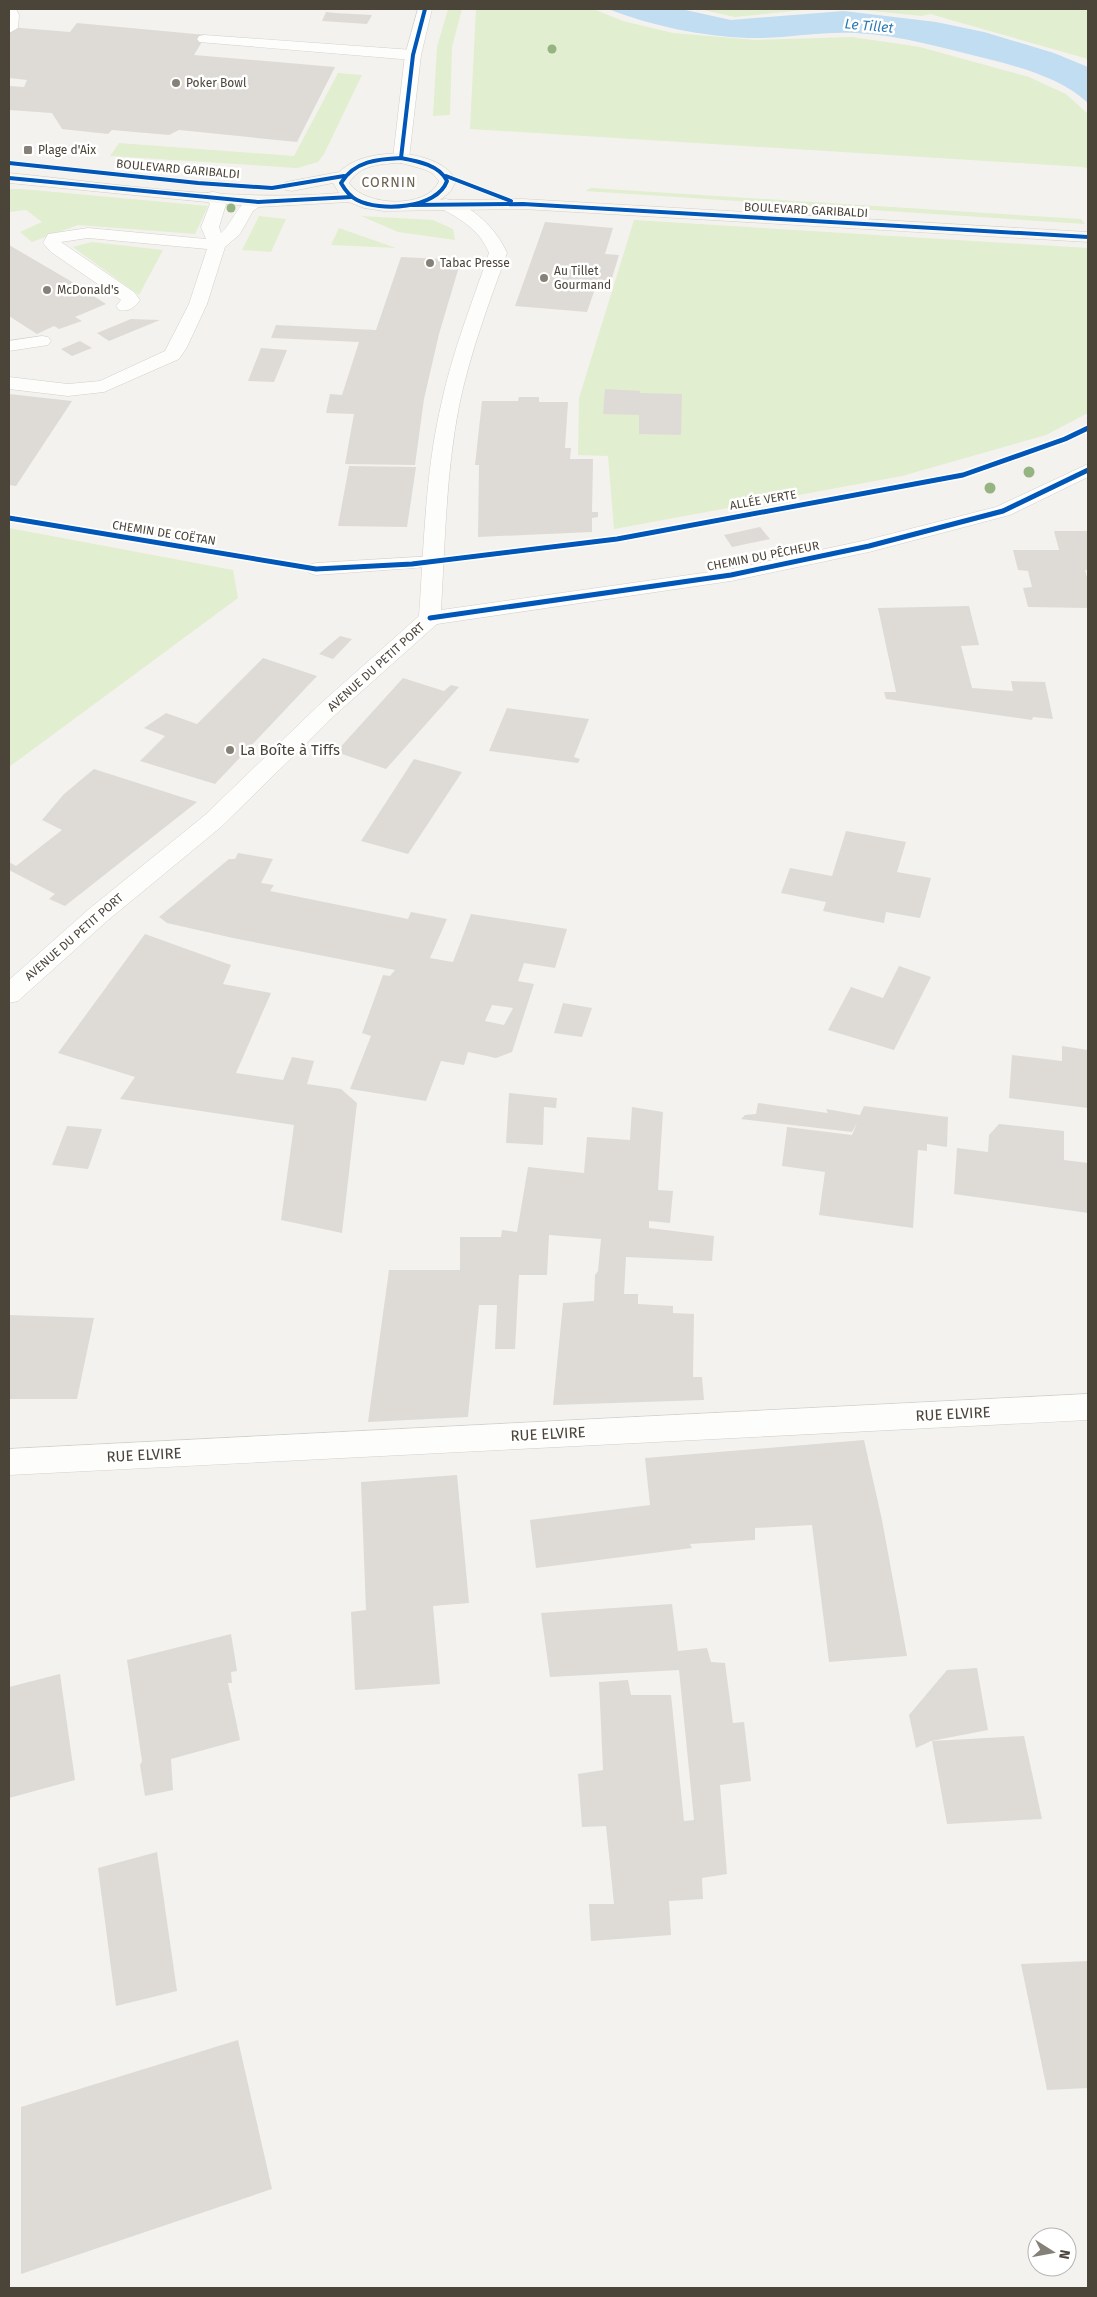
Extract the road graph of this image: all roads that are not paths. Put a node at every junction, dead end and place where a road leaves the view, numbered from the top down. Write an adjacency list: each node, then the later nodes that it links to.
1 (9, 9): 3 (street)
2 (426, 9): 5 (street)
3 (11, 28)
4 (204, 39): 5 (street)
5 (413, 55): 6 (street)
6 (401, 158): 8 (main road, BOULEVARD GARIBALDI); 9 (main road, BOULEVARD GARIBALDI)
7 (9, 163): 8 (main road, BOULEVARD GARIBALDI)
8 (344, 176): 12 (main road)
9 (446, 176): 15 (main road, BOULEVARD GARIBALDI); 16 (main road)
10 (9, 178): 11 (main road)
11 (213, 197): 13 (main road); 18 (street)
12 (351, 197): 13 (main road); 16 (main road, BOULEVARD GARIBALDI)
13 (258, 202): 18 (street)
14 (446, 204): 15 (main road, BOULEVARD GARIBALDI); 16 (main road, BOULEVARD GARIBALDI); 24 (street, AVENUE DU PETIT PORT)
15 (523, 204): 17 (main road, BOULEVARD GARIBALDI)
16 (412, 205)
17 (1088, 238)
18 (217, 245): 19 (street); 22 (street)
19 (125, 306)
20 (42, 341): 21 (street)
21 (9, 346)
22 (9, 383)
23 (1088, 470): 26 (street, CHEMIN DU PÊCHEUR)
24 (434, 562): 25 (street); 26 (street, AVENUE DU PETIT PORT)
25 (316, 569)
26 (430, 618): 27 (street, AVENUE DU PETIT PORT)
27 (9, 994)
28 (1088, 1407): 29 (street, RUE ELVIRE)
29 (9, 1462)

